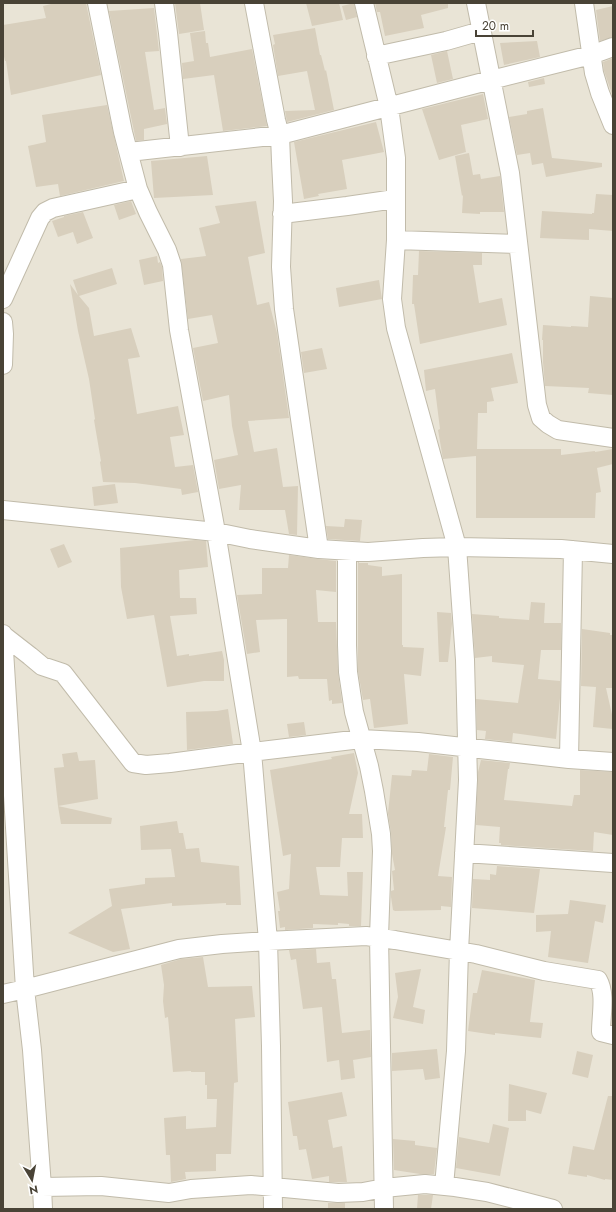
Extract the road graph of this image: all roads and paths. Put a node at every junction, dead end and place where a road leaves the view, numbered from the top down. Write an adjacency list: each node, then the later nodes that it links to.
1 (97, 3): 16 (street)
2 (164, 3): 15 (street)
3 (254, 3): 14 (street)
4 (364, 3): 10 (street)
5 (476, 3): 7 (street)
6 (584, 3): 9 (street)
7 (482, 31): 10 (street); 11 (street)
8 (613, 47): 9 (street)
9 (591, 55): 11 (street); 13 (street)
10 (376, 56): 12 (street)
11 (491, 80): 12 (street); 21 (street)
12 (389, 107): 14 (street); 18 (street)
13 (613, 125)
14 (280, 135): 15 (street); 19 (street)
15 (180, 146): 16 (street)
16 (129, 152): 17 (street)
17 (138, 189): 22 (street); 27 (street)
18 (395, 199): 19 (street); 20 (street)
19 (282, 214): 29 (street)
20 (396, 240): 21 (street); 28 (street)
21 (518, 244): 25 (street)
22 (3, 299)
23 (3, 322): 24 (street)
24 (3, 365)
25 (613, 438)
26 (3, 510): 27 (street)
27 (216, 532): 29 (street); 36 (street)
28 (457, 547): 30 (street); 31 (street); 35 (street)
29 (319, 549): 31 (street)
30 (573, 550): 32 (street); 37 (street)
31 (347, 551): 34 (street)
32 (613, 554)
33 (3, 635): 36 (street); 38 (street)
34 (361, 739): 35 (street); 36 (street); 42 (street)
35 (468, 748): 37 (street); 40 (street)
36 (252, 752): 43 (street)
37 (569, 759): 39 (street)
38 (7, 760): 45 (street)
39 (613, 762)
40 (464, 853): 41 (street); 44 (street)
41 (613, 863)
42 (378, 937): 43 (street); 44 (street); 51 (street)
43 (268, 941): 45 (street); 50 (street)
44 (459, 951): 47 (street); 48 (street)
45 (26, 990): 46 (street); 49 (street)
46 (3, 994)
47 (613, 1035)
48 (444, 1186): 51 (street); 52 (street)
49 (42, 1187): 50 (street); 53 (street)
50 (272, 1187): 51 (street); 54 (street)
51 (384, 1188): 55 (street)
52 (516, 1204): 56 (street)
53 (43, 1209)
54 (273, 1209)
55 (384, 1209)
56 (553, 1209)

